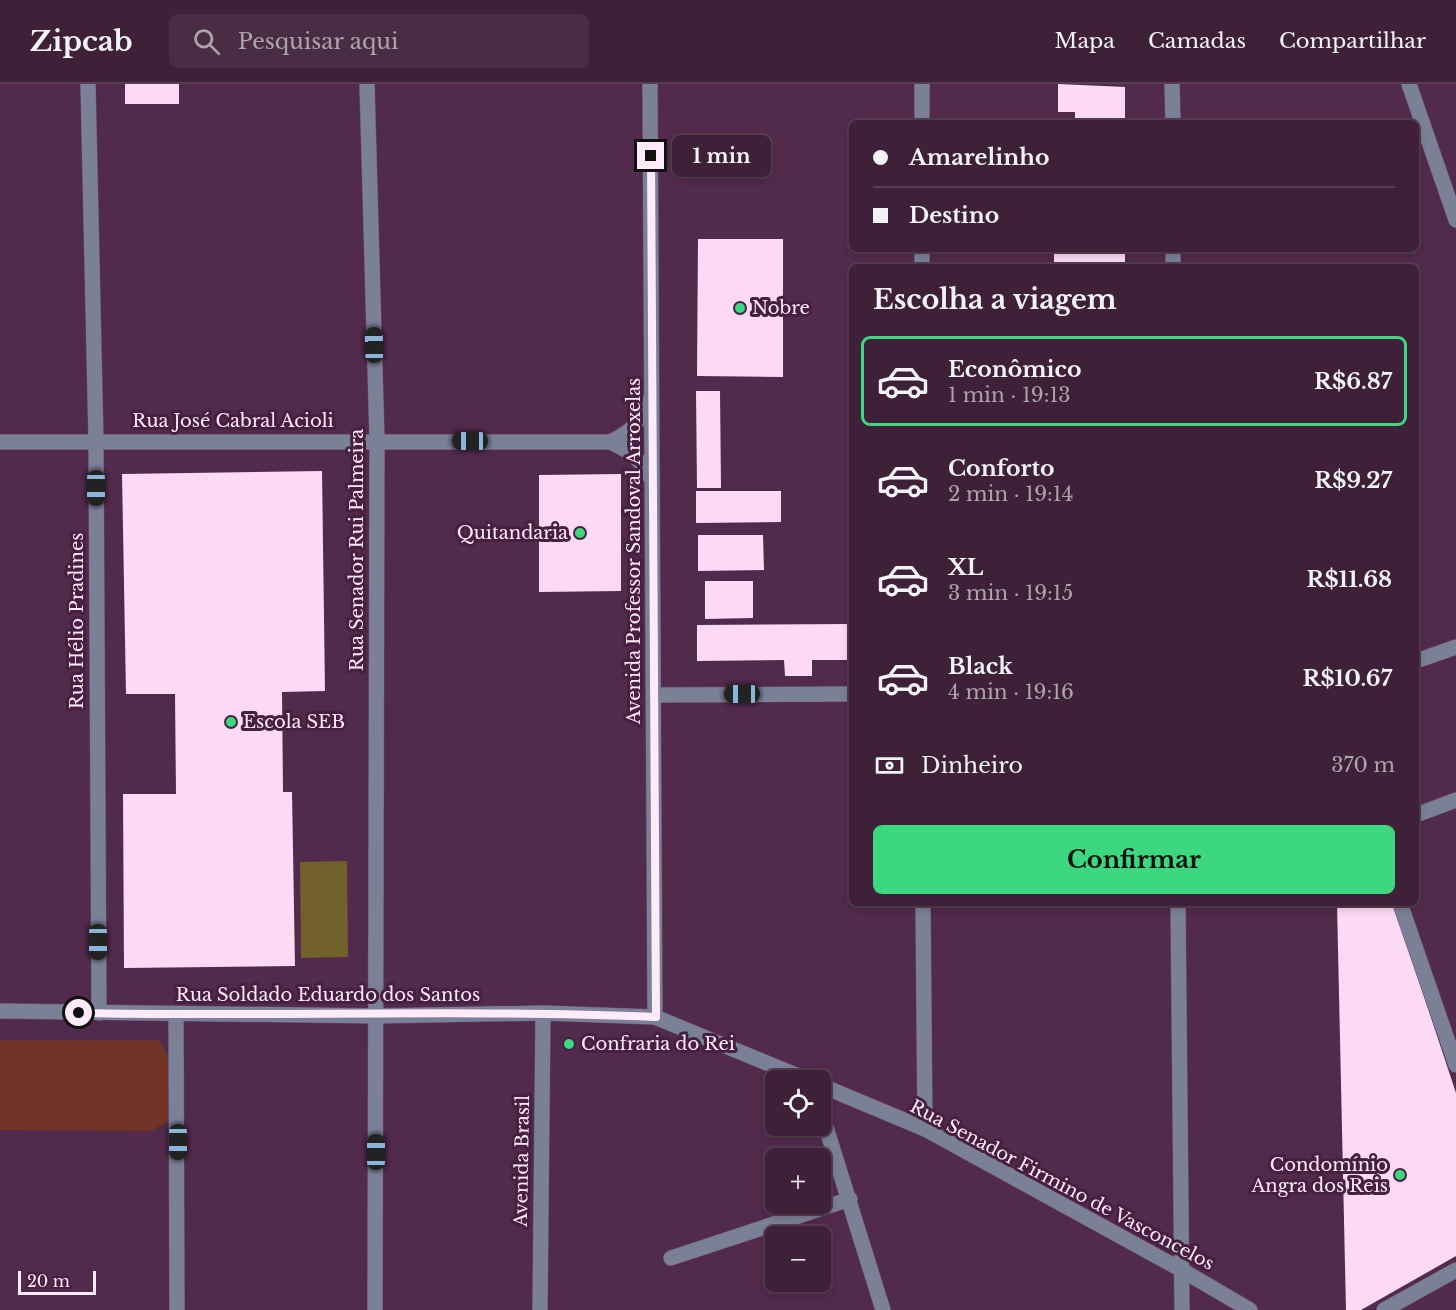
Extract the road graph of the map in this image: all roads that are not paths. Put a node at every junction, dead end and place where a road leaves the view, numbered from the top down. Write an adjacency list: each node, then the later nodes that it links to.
1 (88, 84): 12 (street, Rua Hélio Pradines)
2 (367, 84): 11 (street, Rua Senador Rui Palmeira)
3 (650, 84): 10 (street, Avenida Professor Sandoval Arroxelas)
4 (922, 84): 7 (street)
5 (1172, 84): 8 (street)
6 (1409, 84): 9 (street)
7 (922, 120)
8 (1173, 120)
9 (1456, 220)
10 (652, 396): 14 (street); 15 (street, Avenida Professor Sandoval Arroxelas)
11 (377, 440): 12 (street, Rua José Cabral Acioli); 14 (street, Rua José Cabral Acioli); 29 (street, Rua Senador Rui Palmeira)
12 (96, 441): 13 (street, Rua José Cabral Acioli); 26 (street, Rua Hélio Pradines)
13 (0, 442)
14 (610, 442): 15 (street, Rua José Cabral Acioli)
15 (653, 481): 19 (street, Avenida Professor Sandoval Arroxelas)
16 (1456, 647): 17 (street)
17 (1419, 660)
18 (849, 694): 19 (street)
19 (655, 695): 30 (street, Avenida Professor Sandoval Arroxelas)
20 (1456, 800): 21 (street)
21 (1419, 814)
22 (924, 906): 34 (street)
23 (1178, 906): 38 (street)
24 (1401, 906): 31 (street)
25 (0, 1011): 26 (street, Rua Soldado Eduardo dos Santos)
26 (99, 1013): 28 (street, Rua Soldado Eduardo dos Santos)
27 (543, 1013): 29 (street, Rua Soldado Eduardo dos Santos); 30 (street, Rua Soldado Eduardo dos Santos); 42 (street, Avenida Brasil)
28 (176, 1015): 29 (street, Rua Soldado Eduardo dos Santos); 40 (street)
29 (377, 1016): 41 (street, Rua Senador Rui Palmeira)
30 (656, 1017): 32 (street)
31 (1456, 1065)
32 (784, 1070)
33 (831, 1090): 34 (street, Rua Senador Firmino de Vasconcelos)
34 (925, 1129): 38 (street, Rua Senador Firmino de Vasconcelos)
35 (829, 1136): 36 (street)
36 (850, 1199): 37 (street); 43 (street)
37 (671, 1258)
38 (1180, 1269): 44 (street); 45 (street, Rua Senador Firmino de Vasconcelos)
39 (1456, 1270): 46 (street)
40 (177, 1310)
41 (375, 1310)
42 (540, 1310)
43 (883, 1310)
44 (1182, 1310)
45 (1250, 1310)
46 (1384, 1310)

